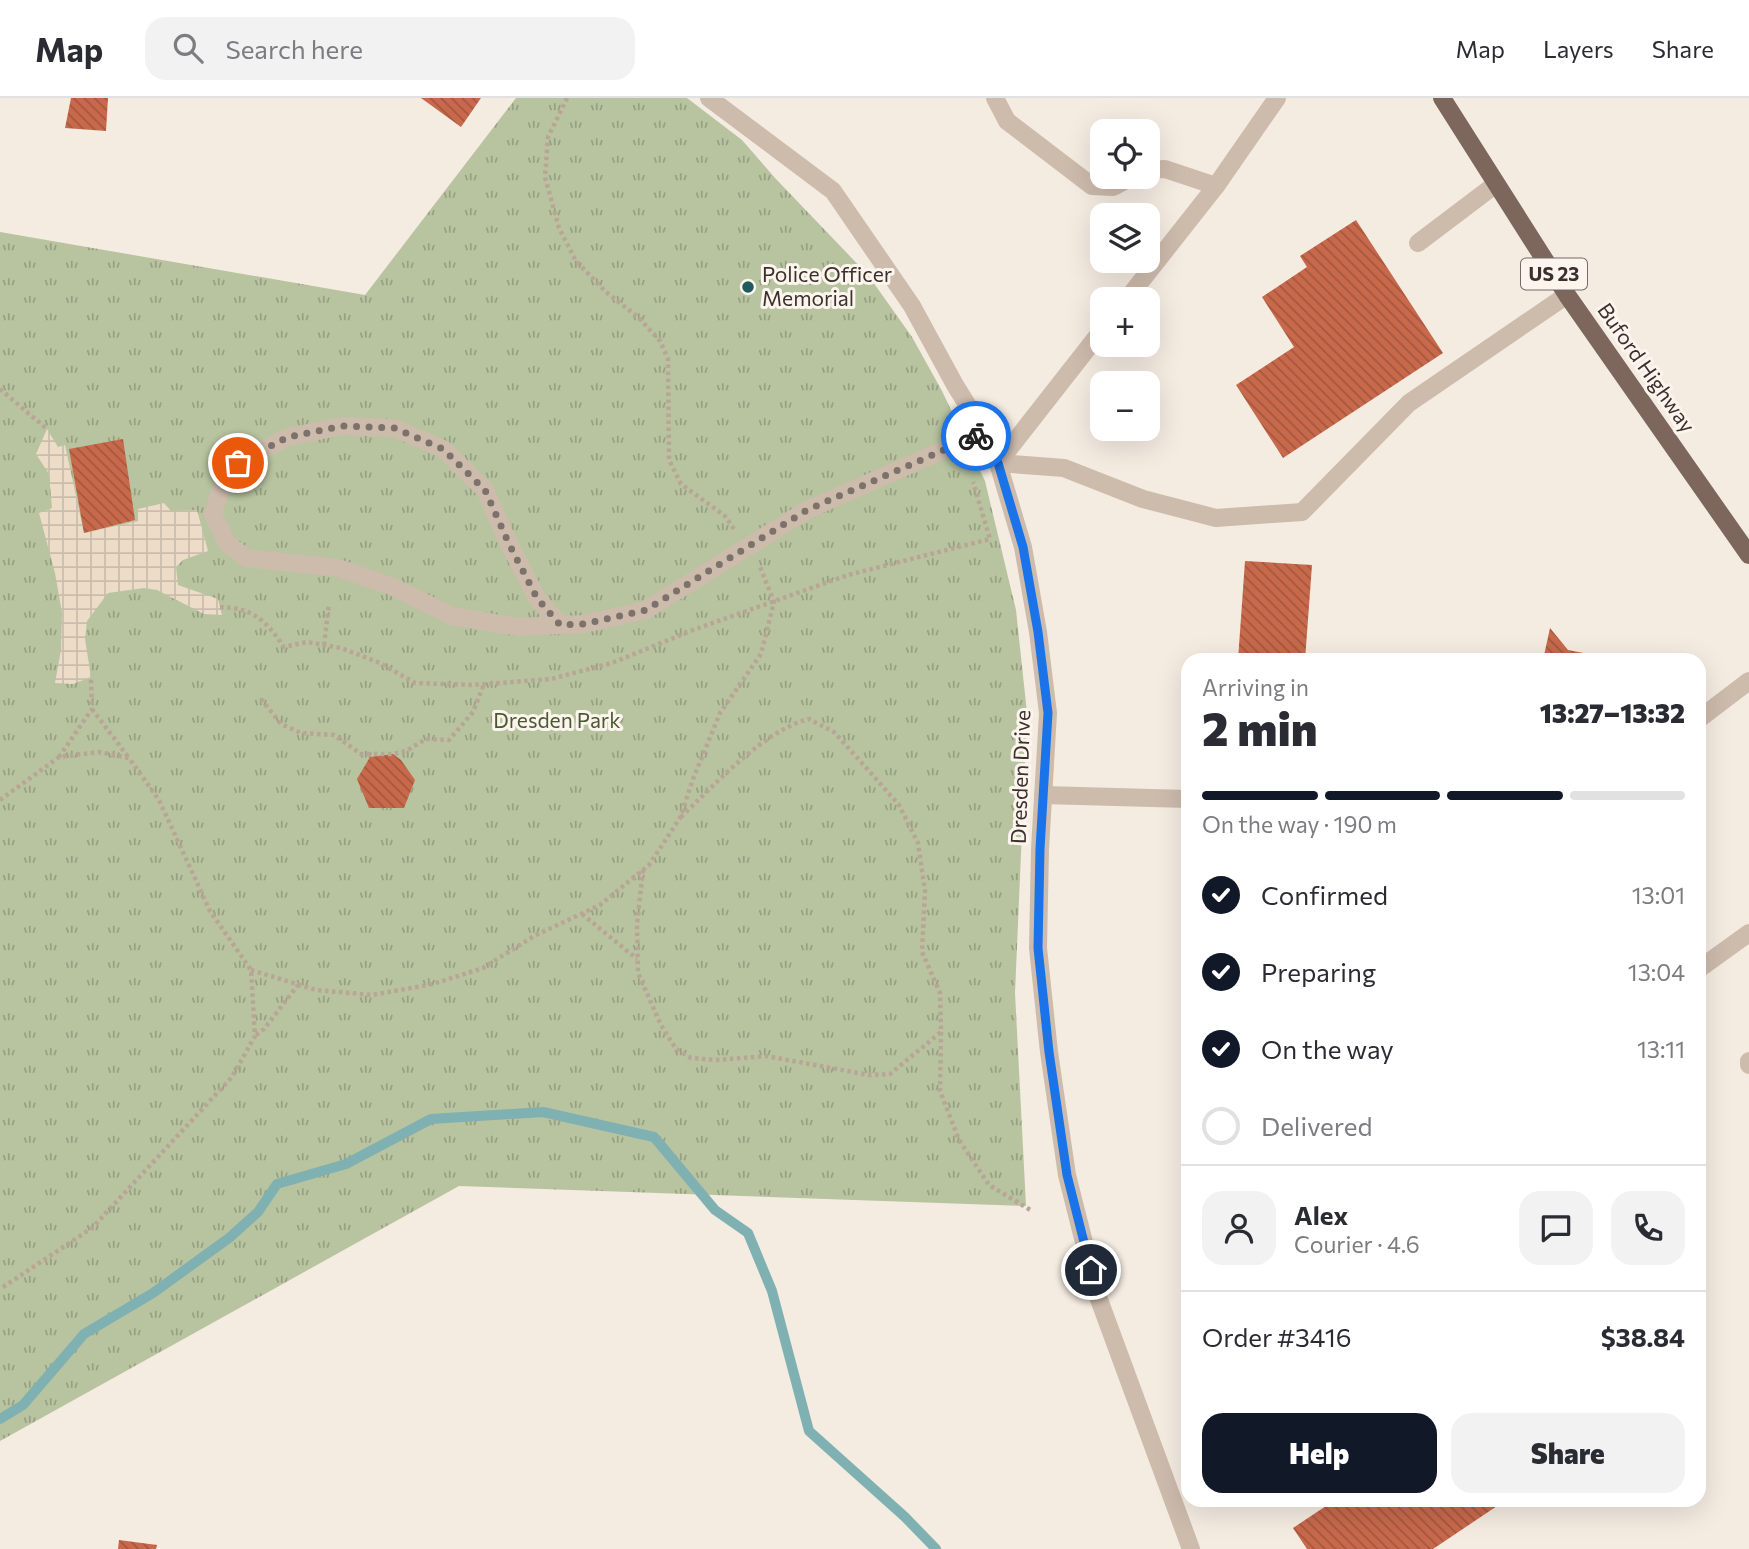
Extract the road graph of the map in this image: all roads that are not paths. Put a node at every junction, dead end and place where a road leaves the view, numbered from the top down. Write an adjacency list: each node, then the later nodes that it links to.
1 (709, 98): 13 (street, Dresden Drive)
2 (995, 98): 7 (street)
3 (1277, 98): 8 (street)
4 (1442, 98): 6 (main road, Buford Highway / US 23)
5 (1160, 169): 8 (street)
6 (1496, 184): 9 (street); 11 (main road, Buford Highway / US 23)
7 (1090, 185)
8 (1216, 186): 10 (street)
9 (1418, 243)
10 (1136, 287)
11 (1567, 295): 14 (street); 15 (main road, Buford Highway / US 23)
12 (1090, 345): 14 (street)
13 (984, 432): 14 (street, Dresden Drive); 16 (street)
14 (998, 463): 19 (street, Dresden Drive)
15 (1749, 555)
16 (560, 625): 16 (street)
17 (1749, 681): 18 (street)
18 (1706, 714)
19 (1043, 795): 20 (street); 23 (street, Dresden Drive)
20 (1181, 799)
21 (1749, 933): 22 (street)
22 (1706, 964)
23 (1191, 1549)

